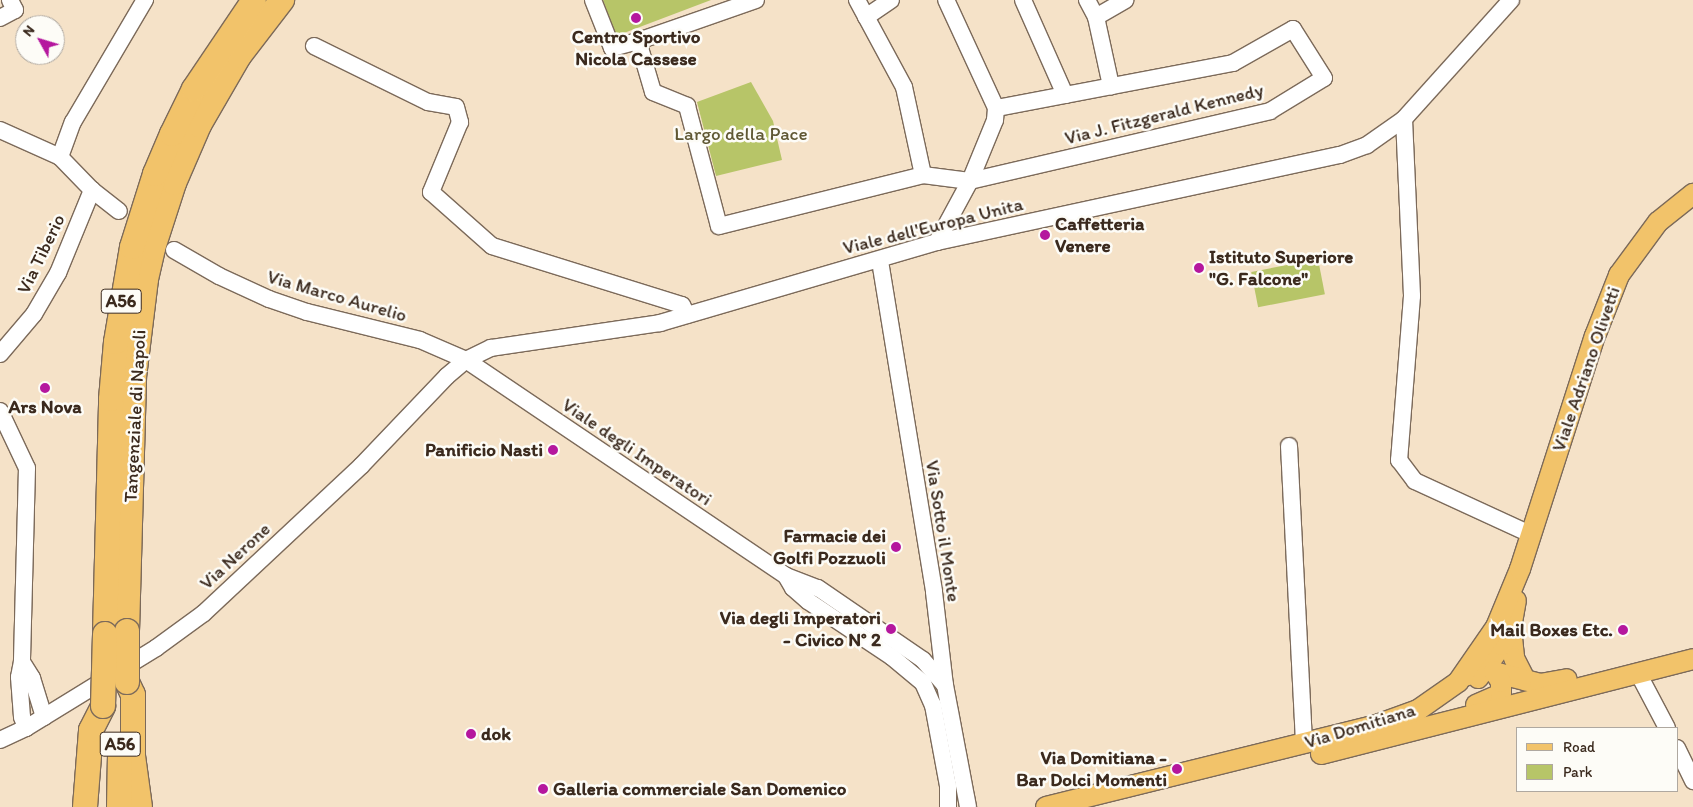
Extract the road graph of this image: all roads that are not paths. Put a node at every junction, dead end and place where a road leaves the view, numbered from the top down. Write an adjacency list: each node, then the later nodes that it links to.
1 (10, 0): 16 (street)
2 (145, 0): 24 (street)
3 (254, 0): 42 (highway, Tangenziale di Napoli / A56)
4 (282, 0): 42 (highway, Tangenziale di Napoli / A56)
5 (593, 0): 17 (street)
6 (756, 0): 17 (street)
7 (857, 0): 14 (street)
8 (891, 0): 14 (street)
9 (946, 0): 21 (street)
10 (1023, 0): 20 (street)
11 (1087, 0): 15 (street)
12 (1126, 0): 15 (street)
13 (1511, 0): 22 (street, Viale dell'Europa Unita)
14 (866, 17): 25 (street)
15 (1096, 17): 19 (street)
16 (0, 18)
17 (638, 41): 25 (street)
18 (314, 46): 33 (street)
19 (1111, 86): 20 (street, Via J. Fitzgerald Kennedy); 26 (street, Via J. Fitzgerald Kennedy)
20 (1065, 95): 21 (street, Via J. Fitzgerald Kennedy)
21 (996, 108): 26 (street)
22 (1404, 118): 30 (street, Viale dell'Europa Unita); 38 (street)
23 (0, 130): 24 (street)
24 (60, 157): 27 (street)
25 (923, 175): 26 (street)
26 (970, 181): 30 (street)
27 (92, 190): 29 (street); 34 (street, Via Tiberio)
28 (1693, 194): 38 (main road, Viale Adriano Olivetti)
29 (119, 211)
30 (937, 242): 32 (street, Viale dell'Europa Unita)
31 (174, 250): 35 (street, Via Marco Aurelio)
32 (880, 261): 33 (street, Viale dell'Europa Unita); 43 (street, Via Sotto il Monte)
33 (687, 315): 35 (street, Viale dell'Europa Unita)
34 (0, 354)
35 (466, 360): 40 (street, Viale degli Imperatori); 56 (street, Via Nerone)
36 (0, 411): 48 (street)
37 (1290, 446): 62 (street)
38 (1530, 534): 39 (main road, Viale Adriano Olivetti)
39 (1520, 569): 41 (main road); 51 (main road)
40 (786, 576): 45 (street, Viale degli Imperatori); 47 (street, Viale degli Imperatori)
41 (1511, 628): 49 (main road); 52 (main road)
42 (116, 632): 53 (highway, Tangenziale di Napoli / A56, bridge); 55 (highway, Tangenziale di Napoli / A56, bridge)
43 (938, 641): 47 (street); 54 (street, Via Sotto il Monte)
44 (1693, 647): 52 (main road)
45 (892, 657): 47 (street); 69 (street, Viale degli Imperatori)
46 (1693, 659): 50 (main road, Via Domitiana)
47 (923, 660): 54 (street, Viale degli Imperatori)
48 (22, 662): 56 (street); 60 (street)
49 (1490, 671): 51 (main road, Via Domitiana); 52 (main road); 57 (main road); 58 (main road)
50 (1638, 673): 57 (main road, Via Domitiana); 59 (street)
51 (1464, 676): 62 (main road, Via Domitiana)
52 (1525, 680)
53 (127, 682): 67 (highway, Tangenziale di Napoli / A56); 68 (highway)
54 (945, 685): 70 (street, Via Sotto il Monte)
55 (103, 706): 65 (highway); 66 (highway, Tangenziale di Napoli / A56)
56 (44, 717): 60 (street, Via Nerone)
57 (1451, 720): 58 (main road, Via Domitiana)
58 (1425, 727): 72 (main road, Via Domitiana)
59 (1666, 727)
60 (26, 728): 61 (street, Via Nerone)
61 (0, 740)
62 (1304, 744): 71 (main road, Via Domitiana)
63 (1678, 750): 64 (street)
64 (1693, 781)
65 (86, 807)
66 (101, 807)
67 (119, 807)
68 (140, 807)
69 (948, 807)
70 (968, 807)
71 (1046, 807)
72 (1105, 807)

